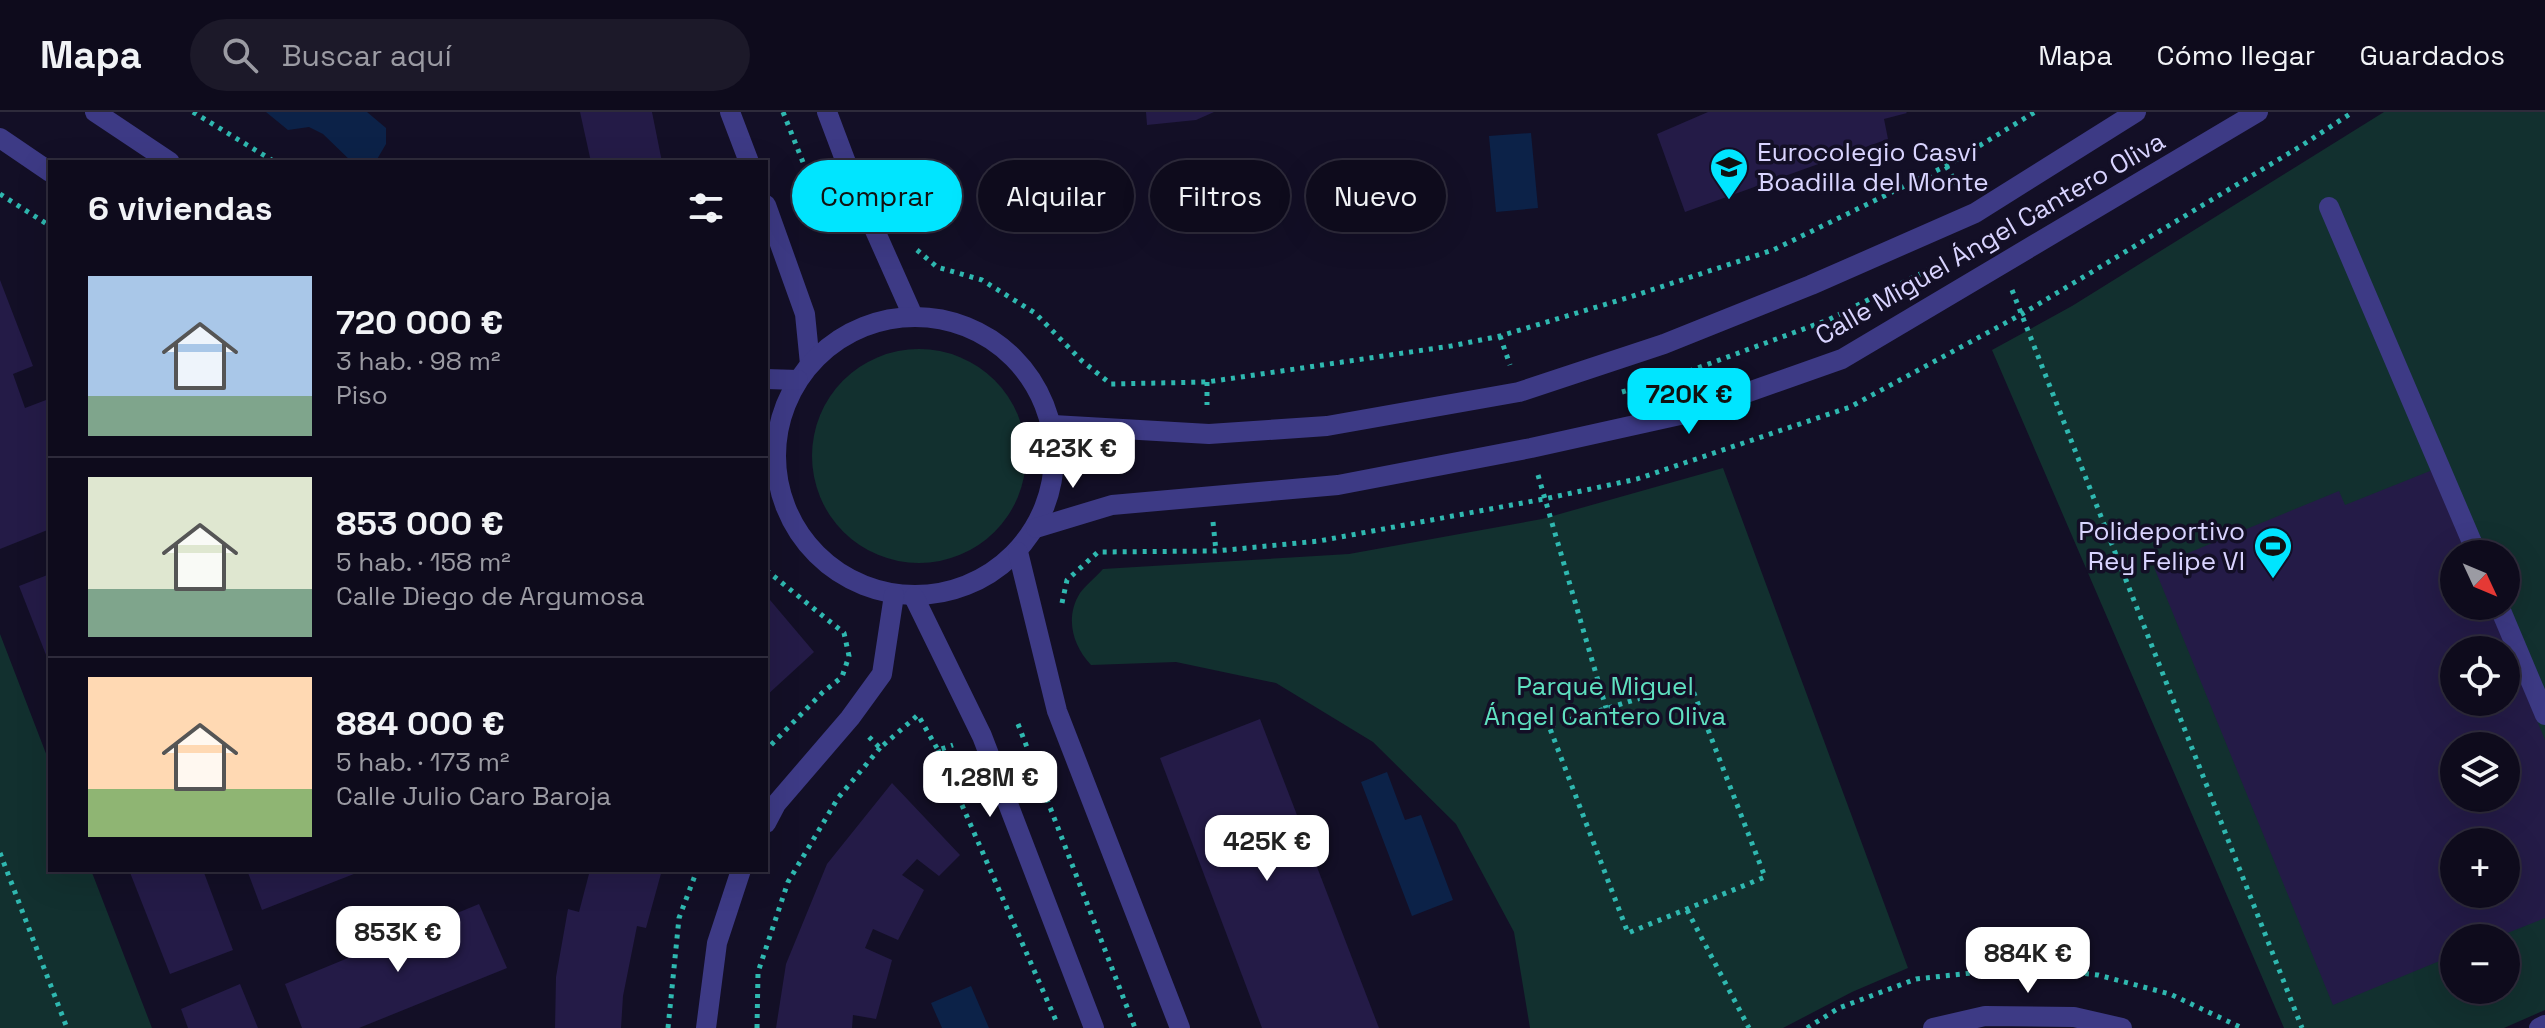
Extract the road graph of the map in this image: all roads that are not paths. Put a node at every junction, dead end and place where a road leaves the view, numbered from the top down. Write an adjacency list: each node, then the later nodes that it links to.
1 (95, 112): 7 (street)
2 (730, 112): 8 (street)
3 (827, 112): 12 (street)
4 (2136, 112): 15 (street, Calle Miguel Ángel Cantero Oliva)
5 (2258, 112): 17 (street, Calle Miguel Ángel Cantero Oliva)
6 (0, 138): 9 (street)
7 (167, 160)
8 (748, 160)
9 (48, 171)
10 (2329, 207): 18 (street)
11 (768, 211): 13 (street)
12 (913, 316): 13 (street); 15 (street)
13 (804, 372): 14 (street); 16 (street)
14 (768, 379)
15 (1053, 425): 17 (street)
16 (771, 476): 20 (street)
17 (1036, 528): 19 (street)
18 (2471, 540)
19 (1018, 552): 20 (street); 28 (street)
20 (904, 596): 23 (street); 27 (street)
21 (2505, 620): 22 (street)
22 (2545, 715)
23 (768, 819)
24 (740, 872): 26 (street)
25 (2545, 1025): 31 (street)
26 (706, 1028)
27 (1094, 1028)
28 (1180, 1028)
29 (1933, 1028): 30 (street)
30 (2122, 1028)
31 (2539, 1028)

